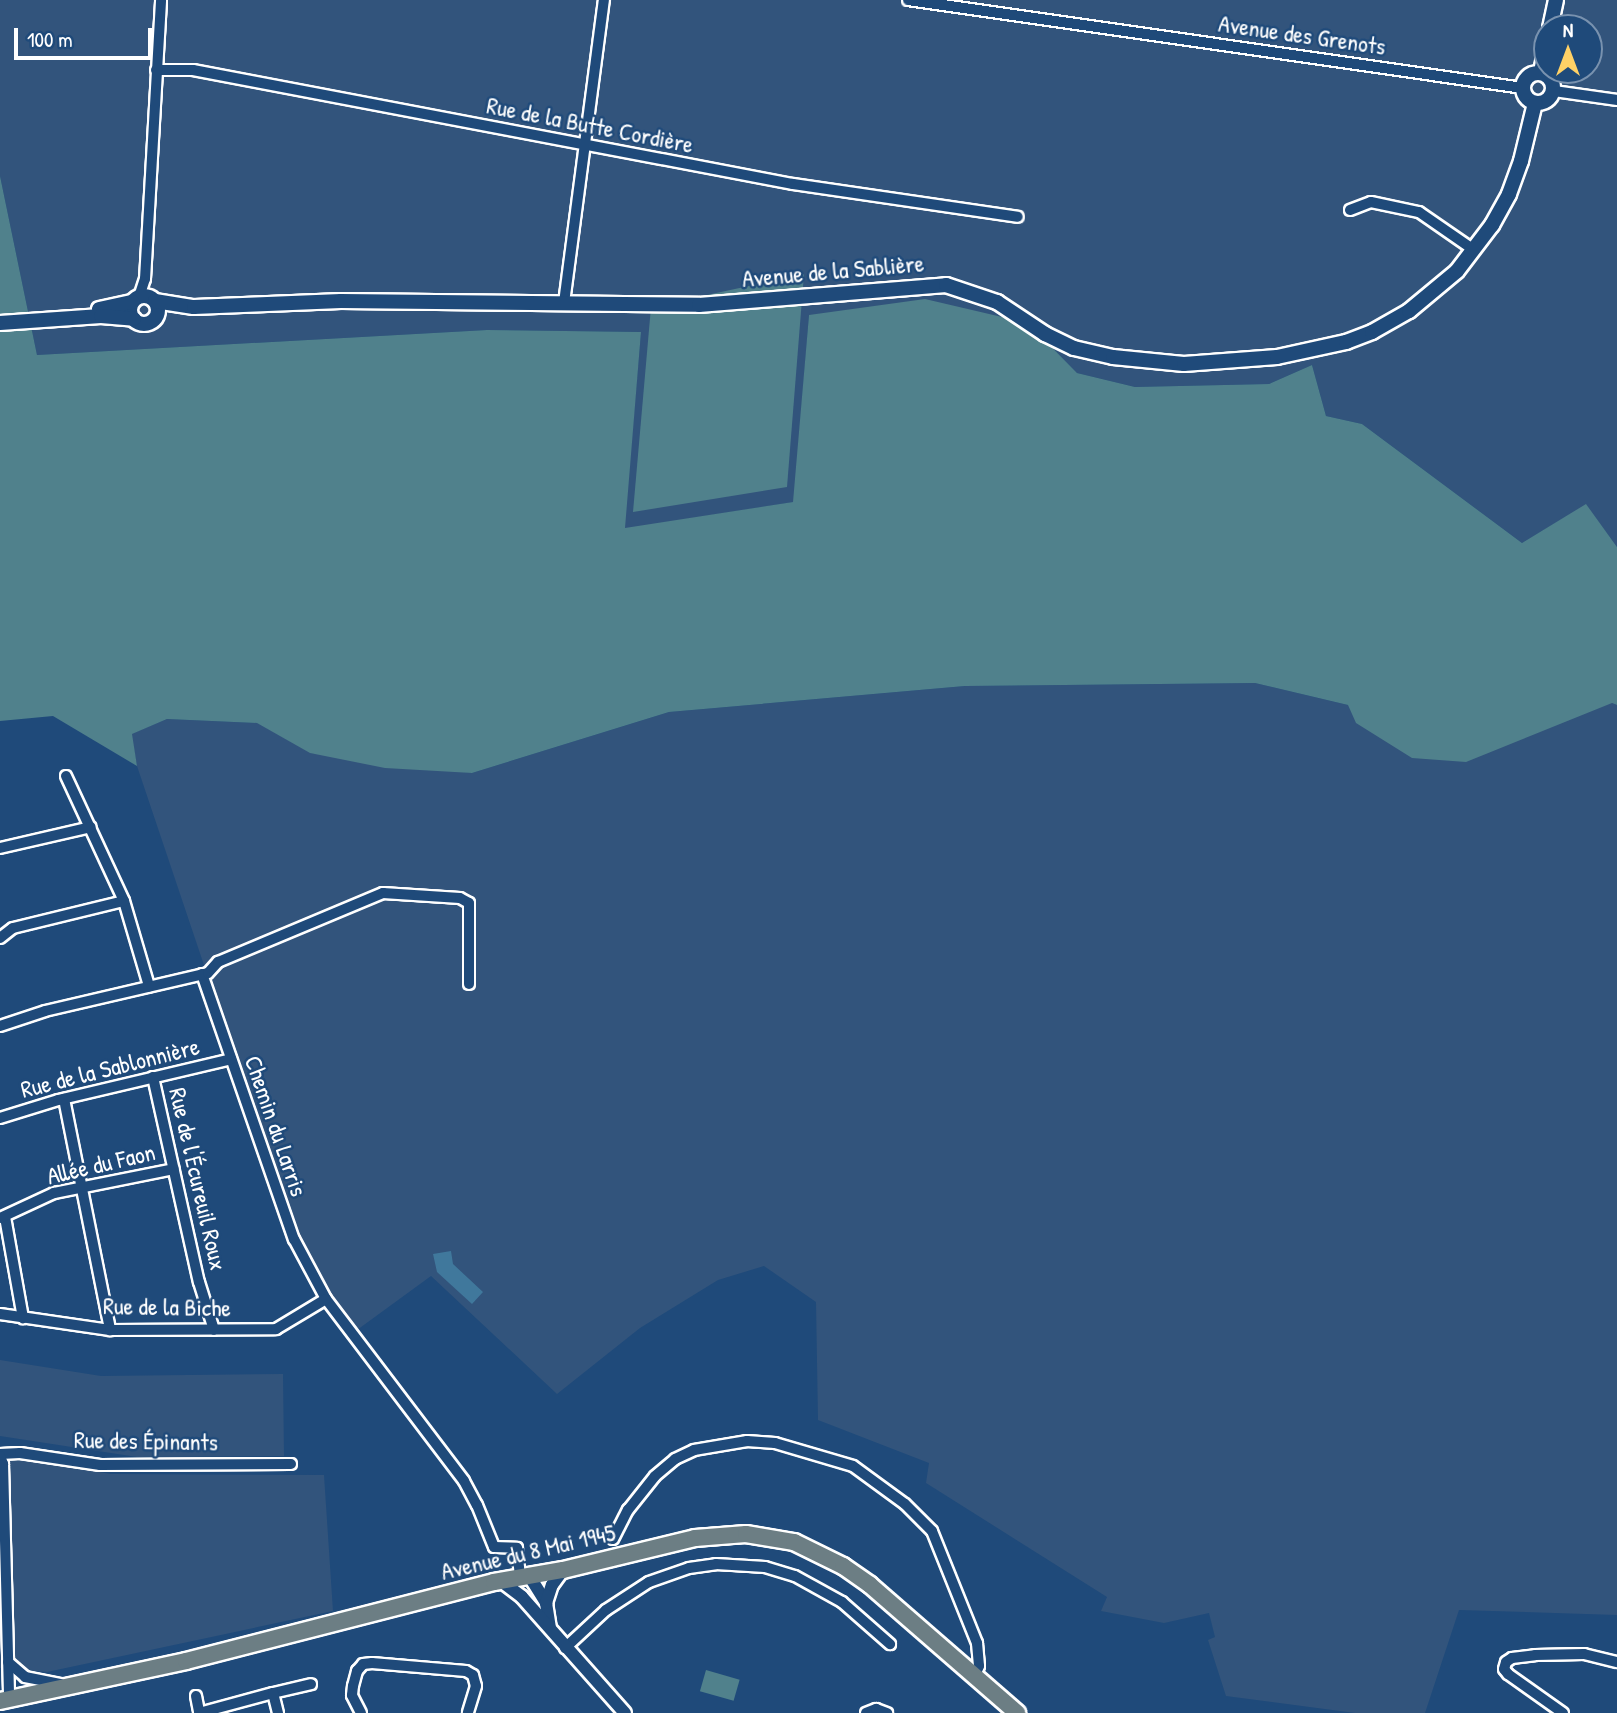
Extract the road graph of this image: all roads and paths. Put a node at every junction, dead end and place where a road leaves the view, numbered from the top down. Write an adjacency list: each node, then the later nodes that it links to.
1 (161, 0): 4 (street)
2 (604, 0): 11 (street)
3 (908, 0): 7 (street, Avenue des Grenots)
4 (156, 70): 11 (street, Rue de la Butte Cordière); 15 (street)
5 (1533, 74): 7 (main road)
6 (1553, 84): 8 (main road)
7 (1523, 88): 10 (main road)
8 (1554, 91): 9 (street); 10 (main road)
9 (1617, 100)
10 (1535, 103): 14 (main road, Avenue de la Sablière)
11 (584, 145): 13 (street, Rue de la Butte Cordière); 16 (street)
12 (1350, 210): 14 (street)
13 (1018, 217)
14 (1474, 250): 16 (main road, Avenue de la Sablière)
15 (144, 299): 17 (main road, Avenue de la Sablière); 18 (main road); 19 (main road); 20 (main road)
16 (564, 303): 17 (main road, Avenue de la Sablière)
17 (194, 307): 19 (main road, Avenue de la Sablière)
18 (0, 316)
19 (156, 317): 20 (main road, Avenue de la Sablière)
20 (134, 319): 21 (main road)
21 (0, 323)
22 (66, 776): 23 (street)
23 (91, 827): 24 (street); 25 (street)
24 (0, 848)
25 (124, 901): 26 (street); 29 (street)
26 (0, 938)
27 (202, 974): 28 (street); 29 (street); 31 (street, Chemin du Larris)
28 (469, 984)
29 (149, 986): 30 (street)
30 (0, 1026)
31 (231, 1059): 32 (street, Rue de la Sablonnière); 38 (street, Chemin du Larris)
32 (153, 1077): 33 (street, Rue de la Sablonnière); 35 (street, Rue de l'Écureuil Roux)
33 (64, 1099): 34 (street, Rue de la Sablonnière); 36 (street)
34 (0, 1118)
35 (174, 1169): 36 (street, Allée du Faon); 42 (street, Rue de l'Écureuil Roux)
36 (82, 1188): 37 (street, Allée du Faon); 41 (street)
37 (2, 1217): 40 (street)
38 (326, 1299): 42 (street, Rue de la Biche); 47 (street, Chemin du Larris)
39 (0, 1314): 40 (street, Rue de la Biche)
40 (23, 1318): 41 (street, Rue de la Biche)
41 (110, 1330): 42 (street, Rue de la Biche)
42 (214, 1330)
43 (0, 1455): 44 (street, Rue des Épinants); 54 (street)
44 (291, 1464)
45 (613, 1539): 56 (street)
46 (563, 1570): 47 (main road, Avenue du 8 Mai 1945); 50 (street); 56 (main road, Avenue du 8 Mai 1945)
47 (525, 1577): 48 (main road, Avenue du 8 Mai 1945); 49 (street); 50 (street)
48 (501, 1581): 49 (street); 58 (main road, Avenue du 8 Mai 1945)
49 (522, 1597): 51 (street)
50 (546, 1603): 51 (street)
51 (550, 1629): 53 (street)
52 (890, 1644): 53 (street)
53 (565, 1648): 66 (street)
54 (8, 1662): 58 (street); 61 (street)
55 (1617, 1662): 70 (street)
56 (975, 1676): 69 (main road, Avenue du 8 Mai 1945)
57 (311, 1684): 59 (street)
58 (82, 1685): 61 (main road, Avenue du 8 Mai 1945)
59 (273, 1693): 62 (street); 63 (street)
60 (196, 1696): 62 (street)
61 (4, 1700)
62 (198, 1712)
63 (278, 1713)
64 (361, 1713): 65 (street)
65 (468, 1713)
66 (625, 1713)
67 (866, 1713): 68 (street)
68 (887, 1713)
69 (1017, 1713)
70 (1563, 1713)

